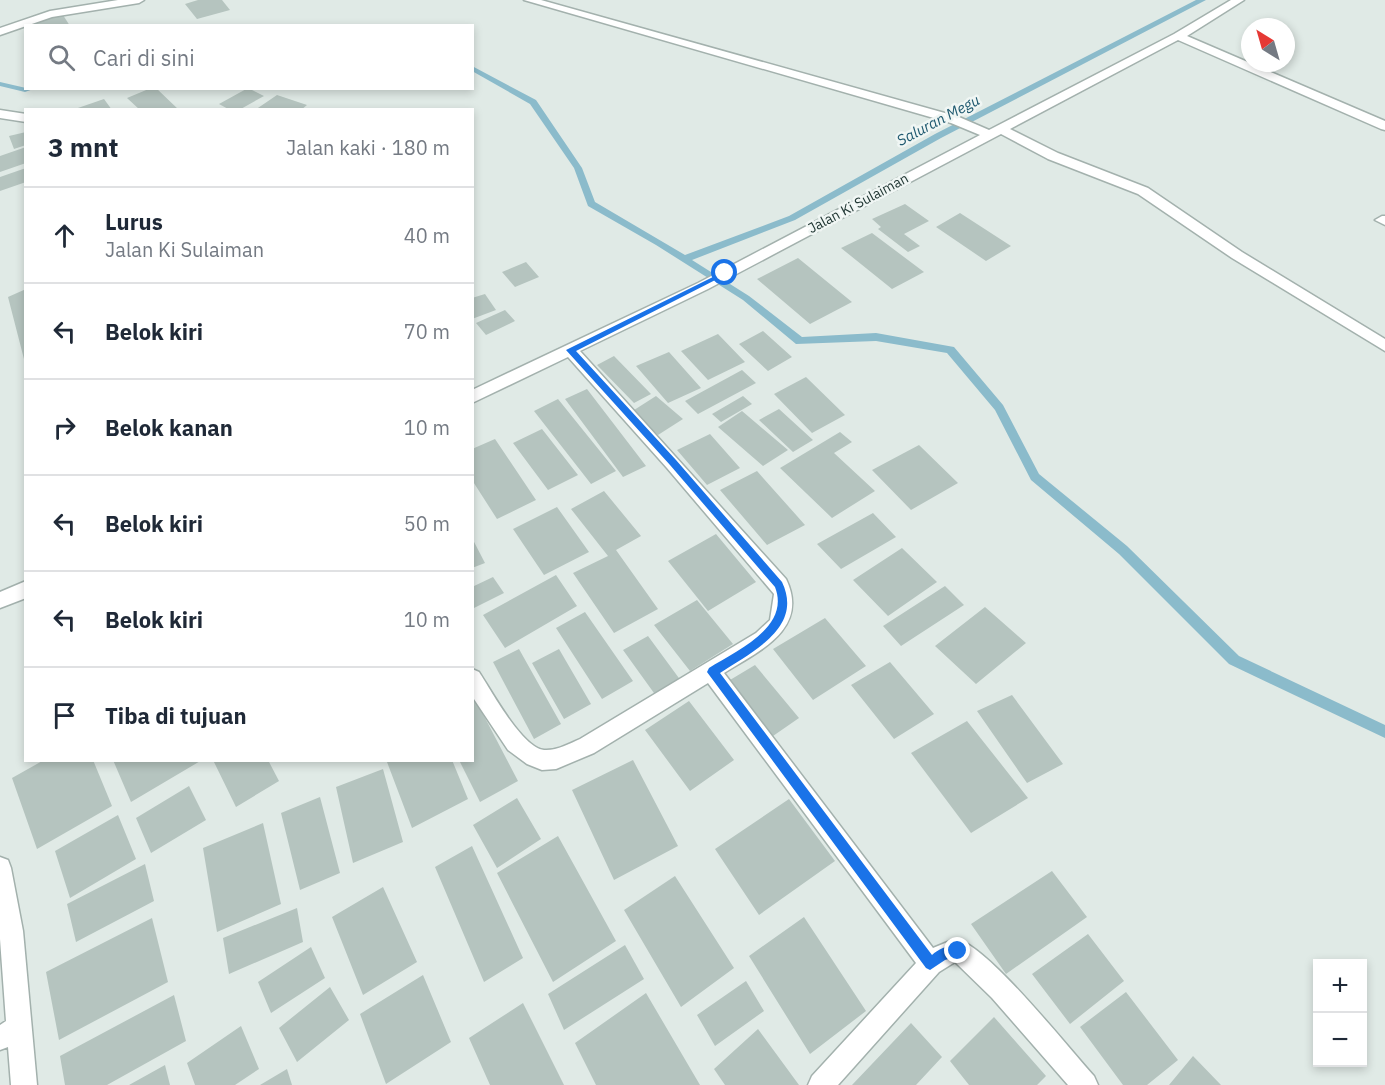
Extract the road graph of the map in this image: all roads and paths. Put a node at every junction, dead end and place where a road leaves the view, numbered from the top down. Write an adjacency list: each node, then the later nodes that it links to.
1 (139, 0): 4 (street)
2 (530, 0): 9 (street)
3 (1239, 0): 5 (street, Jalan Ki Sulaiman)
4 (0, 32)
5 (1178, 36): 8 (street); 9 (street, Jalan Ki Sulaiman)
6 (0, 114): 7 (street)
7 (24, 118)
8 (1385, 126)
9 (995, 132): 10 (street); 11 (street, Jalan Ki Sulaiman)
10 (1385, 346)
11 (570, 350): 12 (street, Jalan Ki Sulaiman); 15 (street)
12 (474, 397)
13 (24, 591): 14 (street)
14 (0, 600)
15 (712, 672): 16 (street); 18 (street)
16 (474, 681)
17 (0, 868): 19 (street)
18 (930, 964): 21 (street); 22 (street)
19 (10, 1033): 20 (street)
20 (24, 1085)
21 (821, 1085)
22 (1084, 1085)

